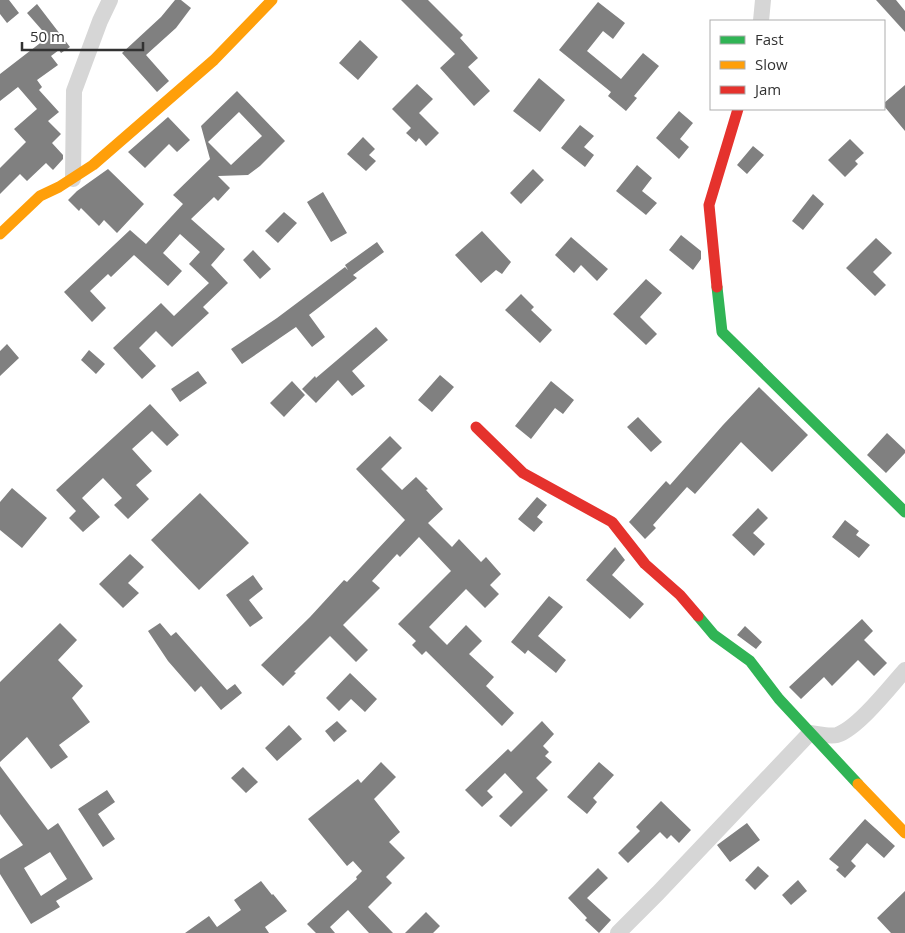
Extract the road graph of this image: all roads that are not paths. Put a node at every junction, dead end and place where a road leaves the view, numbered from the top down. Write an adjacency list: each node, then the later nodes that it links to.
1 (110, 0): 6 (street)
2 (272, 0): 6 (street)
3 (762, 0): 4 (street)
4 (761, 20)
5 (738, 110): 9 (street)
6 (73, 179): 7 (street)
7 (0, 234)
8 (476, 427): 11 (street)
9 (905, 512)
10 (905, 670): 11 (street)
11 (810, 733): 12 (street); 13 (street)
12 (905, 833)
13 (618, 933)

